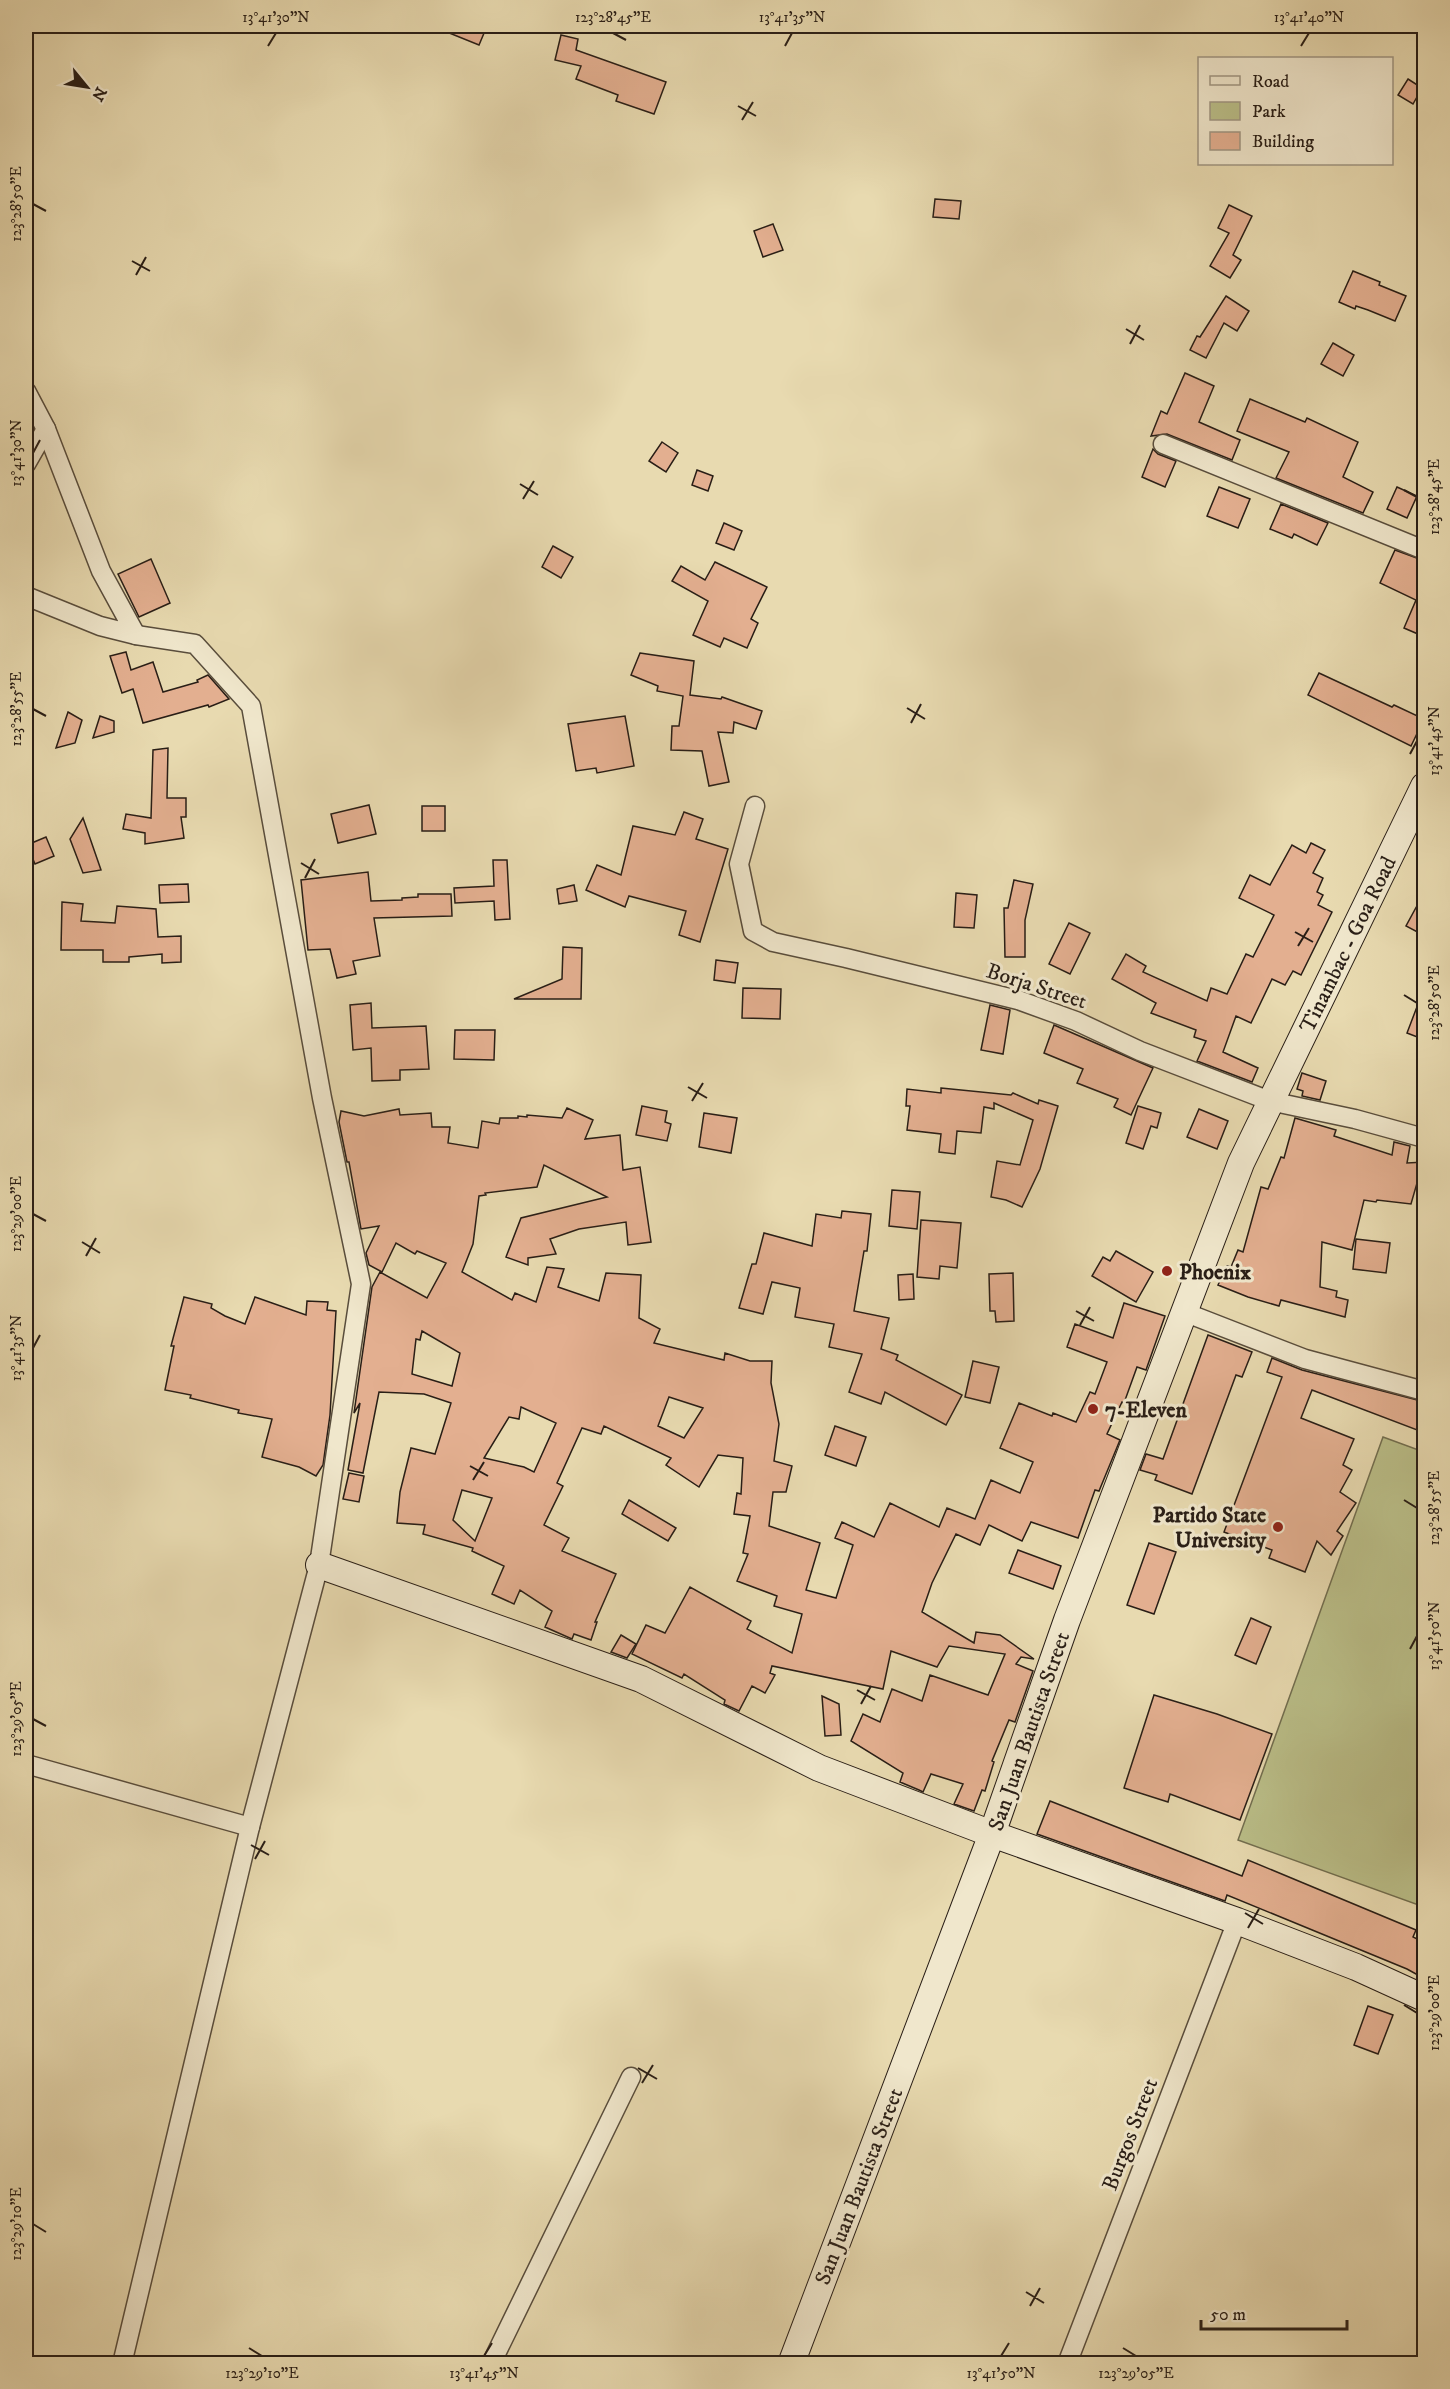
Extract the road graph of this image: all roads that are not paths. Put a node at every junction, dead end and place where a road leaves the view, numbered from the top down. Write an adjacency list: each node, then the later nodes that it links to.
1 (26, 392): 2 (street)
2 (46, 429): 4 (street); 7 (street)
3 (1163, 444): 5 (street)
4 (26, 464)
5 (1425, 550)
6 (26, 596): 7 (street)
7 (136, 635): 14 (street)
8 (1425, 786): 10 (main road, Tinambac - Goa Road)
9 (755, 806): 10 (street, Borja Street)
10 (1270, 1101): 11 (street, Borja Street); 12 (main road, San Juan Bautista Street)
11 (1425, 1138)
12 (1184, 1312): 13 (street); 17 (main road, San Juan Bautista Street)
13 (1425, 1391)
14 (320, 1565): 16 (street); 17 (main road)
15 (26, 1764): 16 (street)
16 (250, 1827): 21 (street)
17 (992, 1834): 18 (main road); 23 (main road, San Juan Bautista Street)
18 (1237, 1921): 19 (main road); 24 (street, Burgos Street)
19 (1425, 1998)
20 (631, 2077): 22 (street)
21 (122, 2364)
22 (491, 2364)
23 (790, 2364)
24 (1067, 2364)

